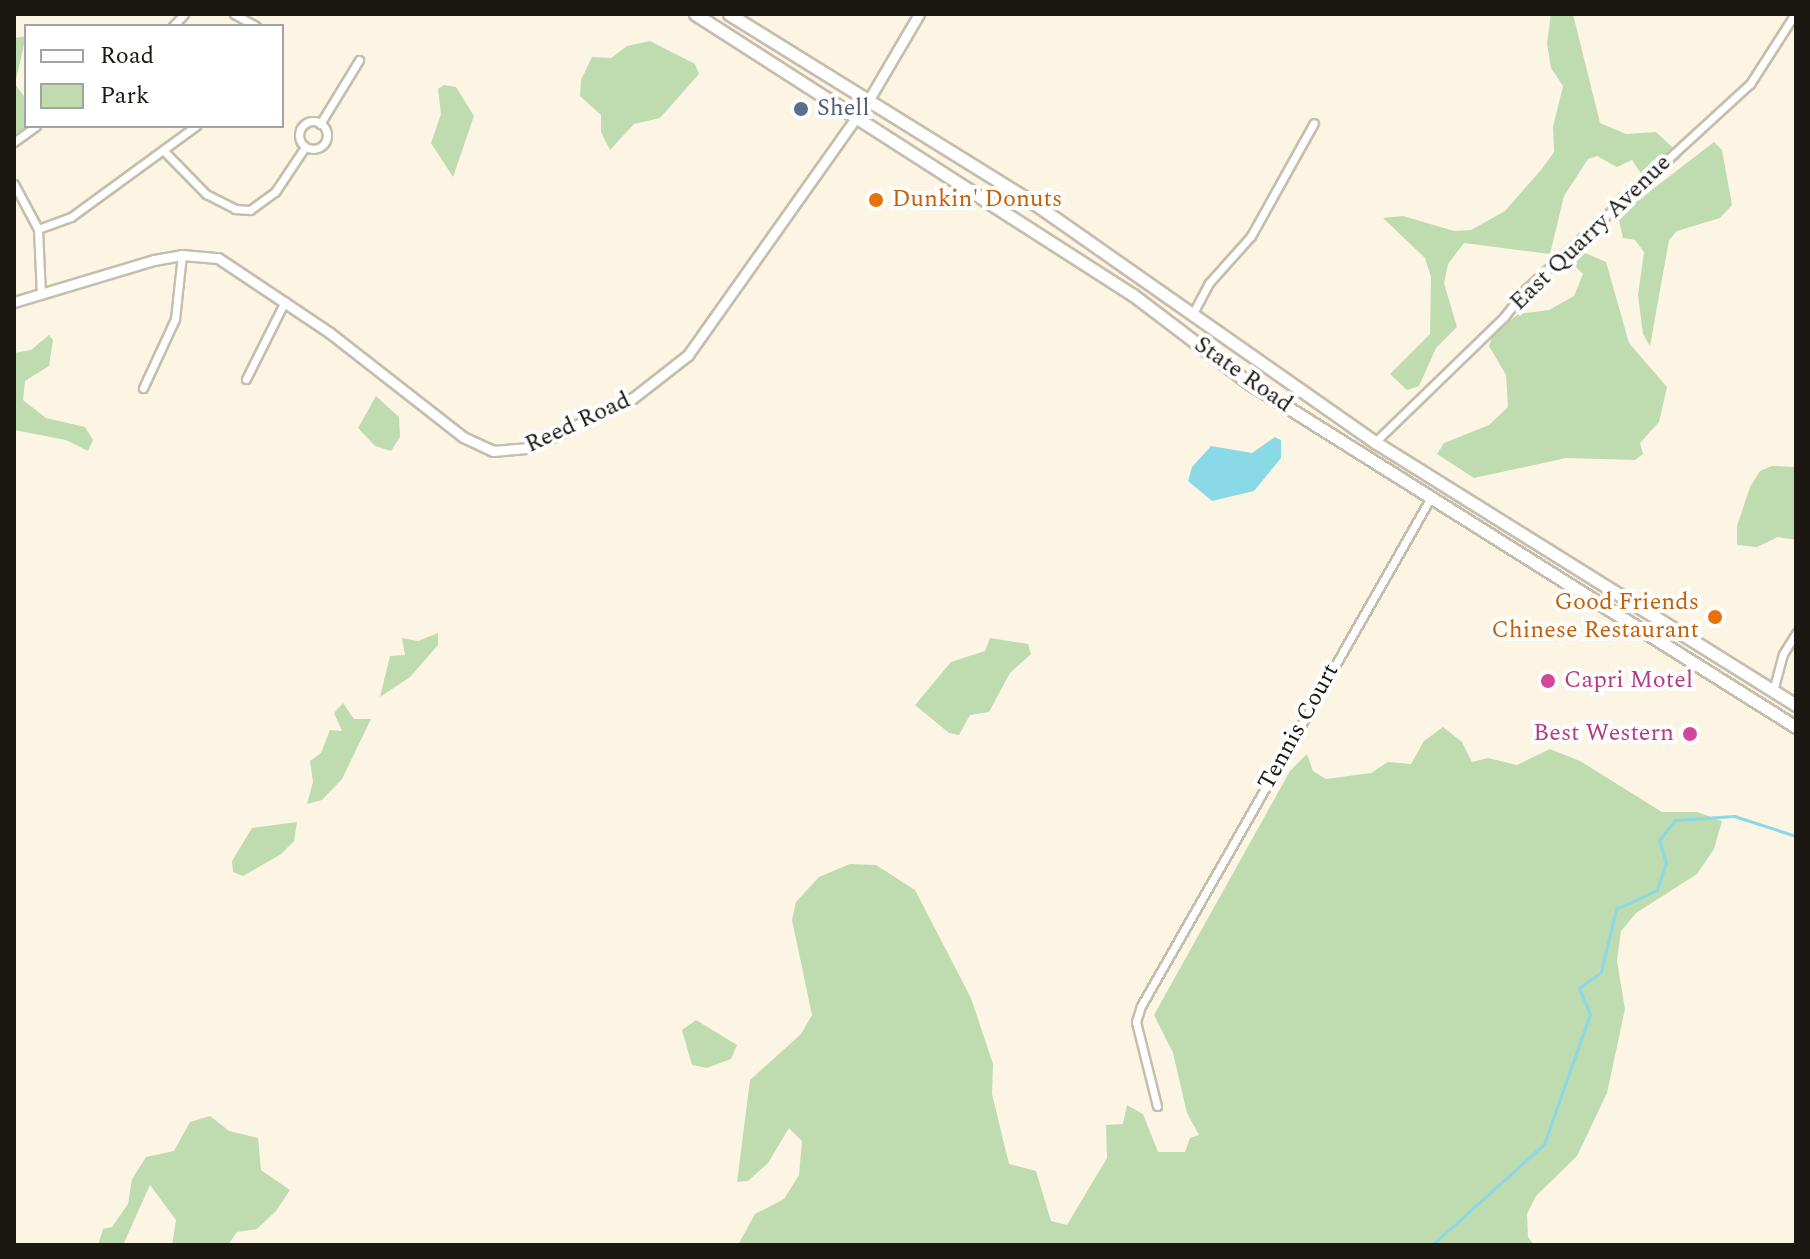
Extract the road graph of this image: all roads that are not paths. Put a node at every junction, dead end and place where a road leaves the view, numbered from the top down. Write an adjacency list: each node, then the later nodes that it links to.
1 (234, 14): 6 (street)
2 (695, 14): 9 (main road, State Road)
3 (729, 14): 8 (main road, State Road)
4 (919, 14): 8 (street, Reed Road)
5 (1795, 14): 28 (street, East Quarry Avenue)
6 (252, 24)
7 (359, 60): 11 (street)
8 (868, 101): 9 (street, Reed Road); 20 (main road, State Road)
9 (856, 114): 22 (main road, State Road); 23 (street, Reed Road)
10 (1314, 123): 25 (street)
11 (320, 124): 15 (street); 15 (street)
12 (33, 128): 14 (street)
13 (193, 128): 16 (street)
14 (14, 142)
15 (305, 147): 16 (street)
16 (163, 150): 18 (street)
17 (14, 184): 18 (street)
18 (38, 229): 21 (street)
19 (182, 255): 21 (street, Reed Road); 23 (street, Reed Road); 27 (street)
20 (1144, 280): 22 (street); 25 (main road, State Road)
21 (41, 294): 24 (street, Reed Road)
22 (1133, 295): 29 (main road, State Road)
23 (285, 301): 26 (street)
24 (14, 302)
25 (1192, 315): 28 (main road, State Road)
26 (246, 379)
27 (143, 388)
28 (1375, 442): 30 (main road, State Road)
29 (1430, 499): 31 (main road, State Road); 38 (street, Tennis Court)
30 (1473, 503): 31 (street); 32 (main road, State Road)
31 (1463, 519): 33 (main road, State Road)
32 (1635, 604): 33 (street); 35 (main road, State Road)
33 (1625, 620): 37 (main road, State Road)
34 (1796, 633): 35 (street)
35 (1773, 691): 36 (main road, State Road)
36 (1796, 705)
37 (1796, 727)
38 (1157, 1106)

